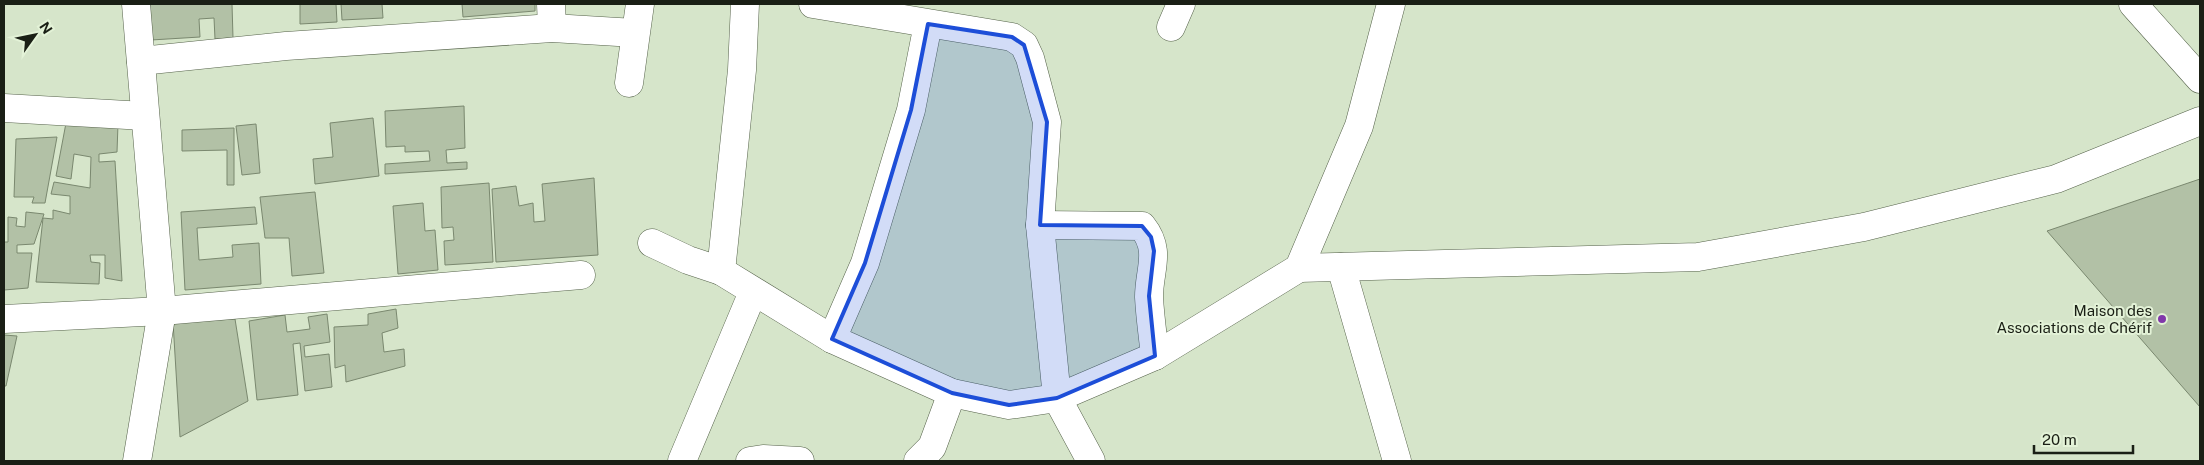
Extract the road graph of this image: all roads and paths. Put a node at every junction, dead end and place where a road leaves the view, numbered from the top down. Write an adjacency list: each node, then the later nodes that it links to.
1 (136, 4): 10 (street)
2 (640, 4): 9 (street)
3 (745, 4): 20 (street)
4 (813, 4): 8 (street)
5 (1390, 4): 19 (street)
6 (2133, 4): 11 (street)
7 (551, 16): 9 (street); 10 (street)
8 (928, 24): 16 (street); 25 (street)
9 (635, 33): 12 (street)
10 (141, 61): 14 (street)
11 (2200, 79)
12 (629, 83)
13 (4, 108): 14 (street)
14 (145, 116): 23 (street)
15 (2200, 121): 18 (street)
16 (1040, 225): 26 (street); 28 (street)
17 (652, 243): 20 (street)
18 (1341, 267): 19 (street); 35 (street)
19 (1299, 268): 26 (street)
20 (721, 271): 22 (street)
21 (581, 275): 23 (street)
22 (753, 292): 25 (street); 30 (street)
23 (162, 311): 24 (street); 29 (street)
24 (4, 319)
25 (832, 339): 27 (street)
26 (1155, 356): 28 (street)
27 (952, 394): 28 (street); 33 (street)
28 (1056, 398): 34 (street)
29 (137, 461)
30 (682, 461)
31 (750, 461): 32 (street)
32 (800, 461)
33 (918, 461)
34 (1091, 461)
35 (1398, 461)

